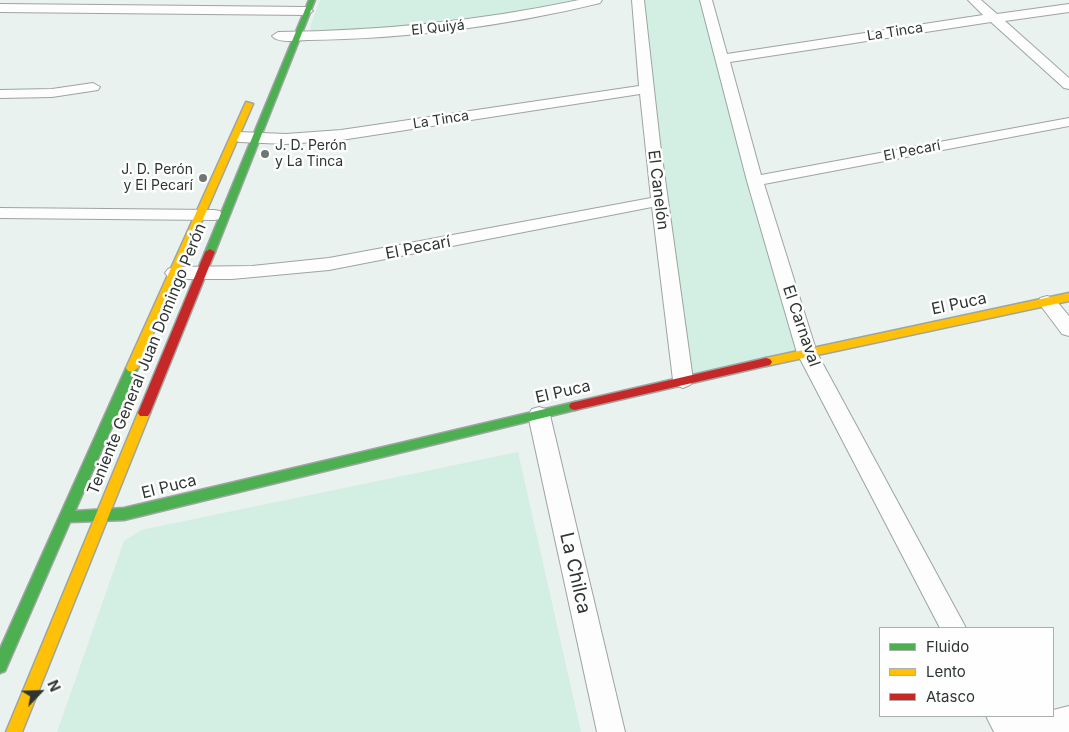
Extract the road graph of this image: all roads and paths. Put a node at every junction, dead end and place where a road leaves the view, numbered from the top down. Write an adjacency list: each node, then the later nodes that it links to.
1 (596, 0): 10 (street, El Quiyá)
2 (638, 0): 14 (street, El Canelón)
3 (706, 0): 11 (street, El Carnaval)
4 (974, 0): 8 (street)
5 (310, 5): 9 (street, El Quiyá); 10 (main road, Teniente General Juan Domingo Perón)
6 (0, 8): 9 (street, El Quiyá)
7 (1069, 8): 8 (street, La Tinca)
8 (994, 18): 11 (street, La Tinca); 12 (street)
9 (284, 23): 10 (street, El Quiyá)
10 (297, 36): 19 (main road, Teniente General Juan Domingo Perón)
11 (722, 59): 20 (street, El Carnaval)
12 (1069, 85)
13 (93, 87): 16 (street)
14 (646, 89): 19 (street, La Tinca); 21 (street, El Canelón)
15 (254, 91): 18 (main road, Teniente General Juan Domingo Perón)
16 (0, 94)
17 (1069, 122): 20 (street, El Pecarí)
18 (235, 137): 19 (street, La Tinca); 23 (main road, Teniente General Juan Domingo Perón)
19 (255, 137): 24 (main road, Teniente General Juan Domingo Perón)
20 (755, 181): 30 (street, El Carnaval)
21 (659, 201): 26 (street, El Pecarí); 31 (street, El Canelón)
22 (0, 213): 23 (street)
23 (198, 214): 24 (street); 25 (main road, Teniente General Juan Domingo Perón)
24 (224, 215): 26 (main road, Teniente General Juan Domingo Perón)
25 (174, 273): 26 (street, El Pecarí); 34 (main road, Teniente General Juan Domingo Perón)
26 (200, 274): 33 (main road, Teniente General Juan Domingo Perón)
27 (1069, 297): 28 (main road, El Puca)
28 (1047, 302): 29 (street); 30 (main road, El Puca)
29 (1069, 329)
30 (807, 353): 31 (main road, El Puca); 35 (street, El Carnaval)
31 (684, 380): 32 (main road, El Puca)
32 (539, 415): 33 (main road, El Puca); 40 (street, La Chilca)
33 (100, 516): 34 (main road, El Puca); 39 (main road, Teniente General Juan Domingo Perón)
34 (65, 517): 36 (main road, Teniente General Juan Domingo Perón)
35 (953, 627)
36 (0, 666)
37 (1001, 717): 41 (street)
38 (1069, 720): 41 (street)
39 (14, 732)
40 (612, 732)
41 (1010, 732)

